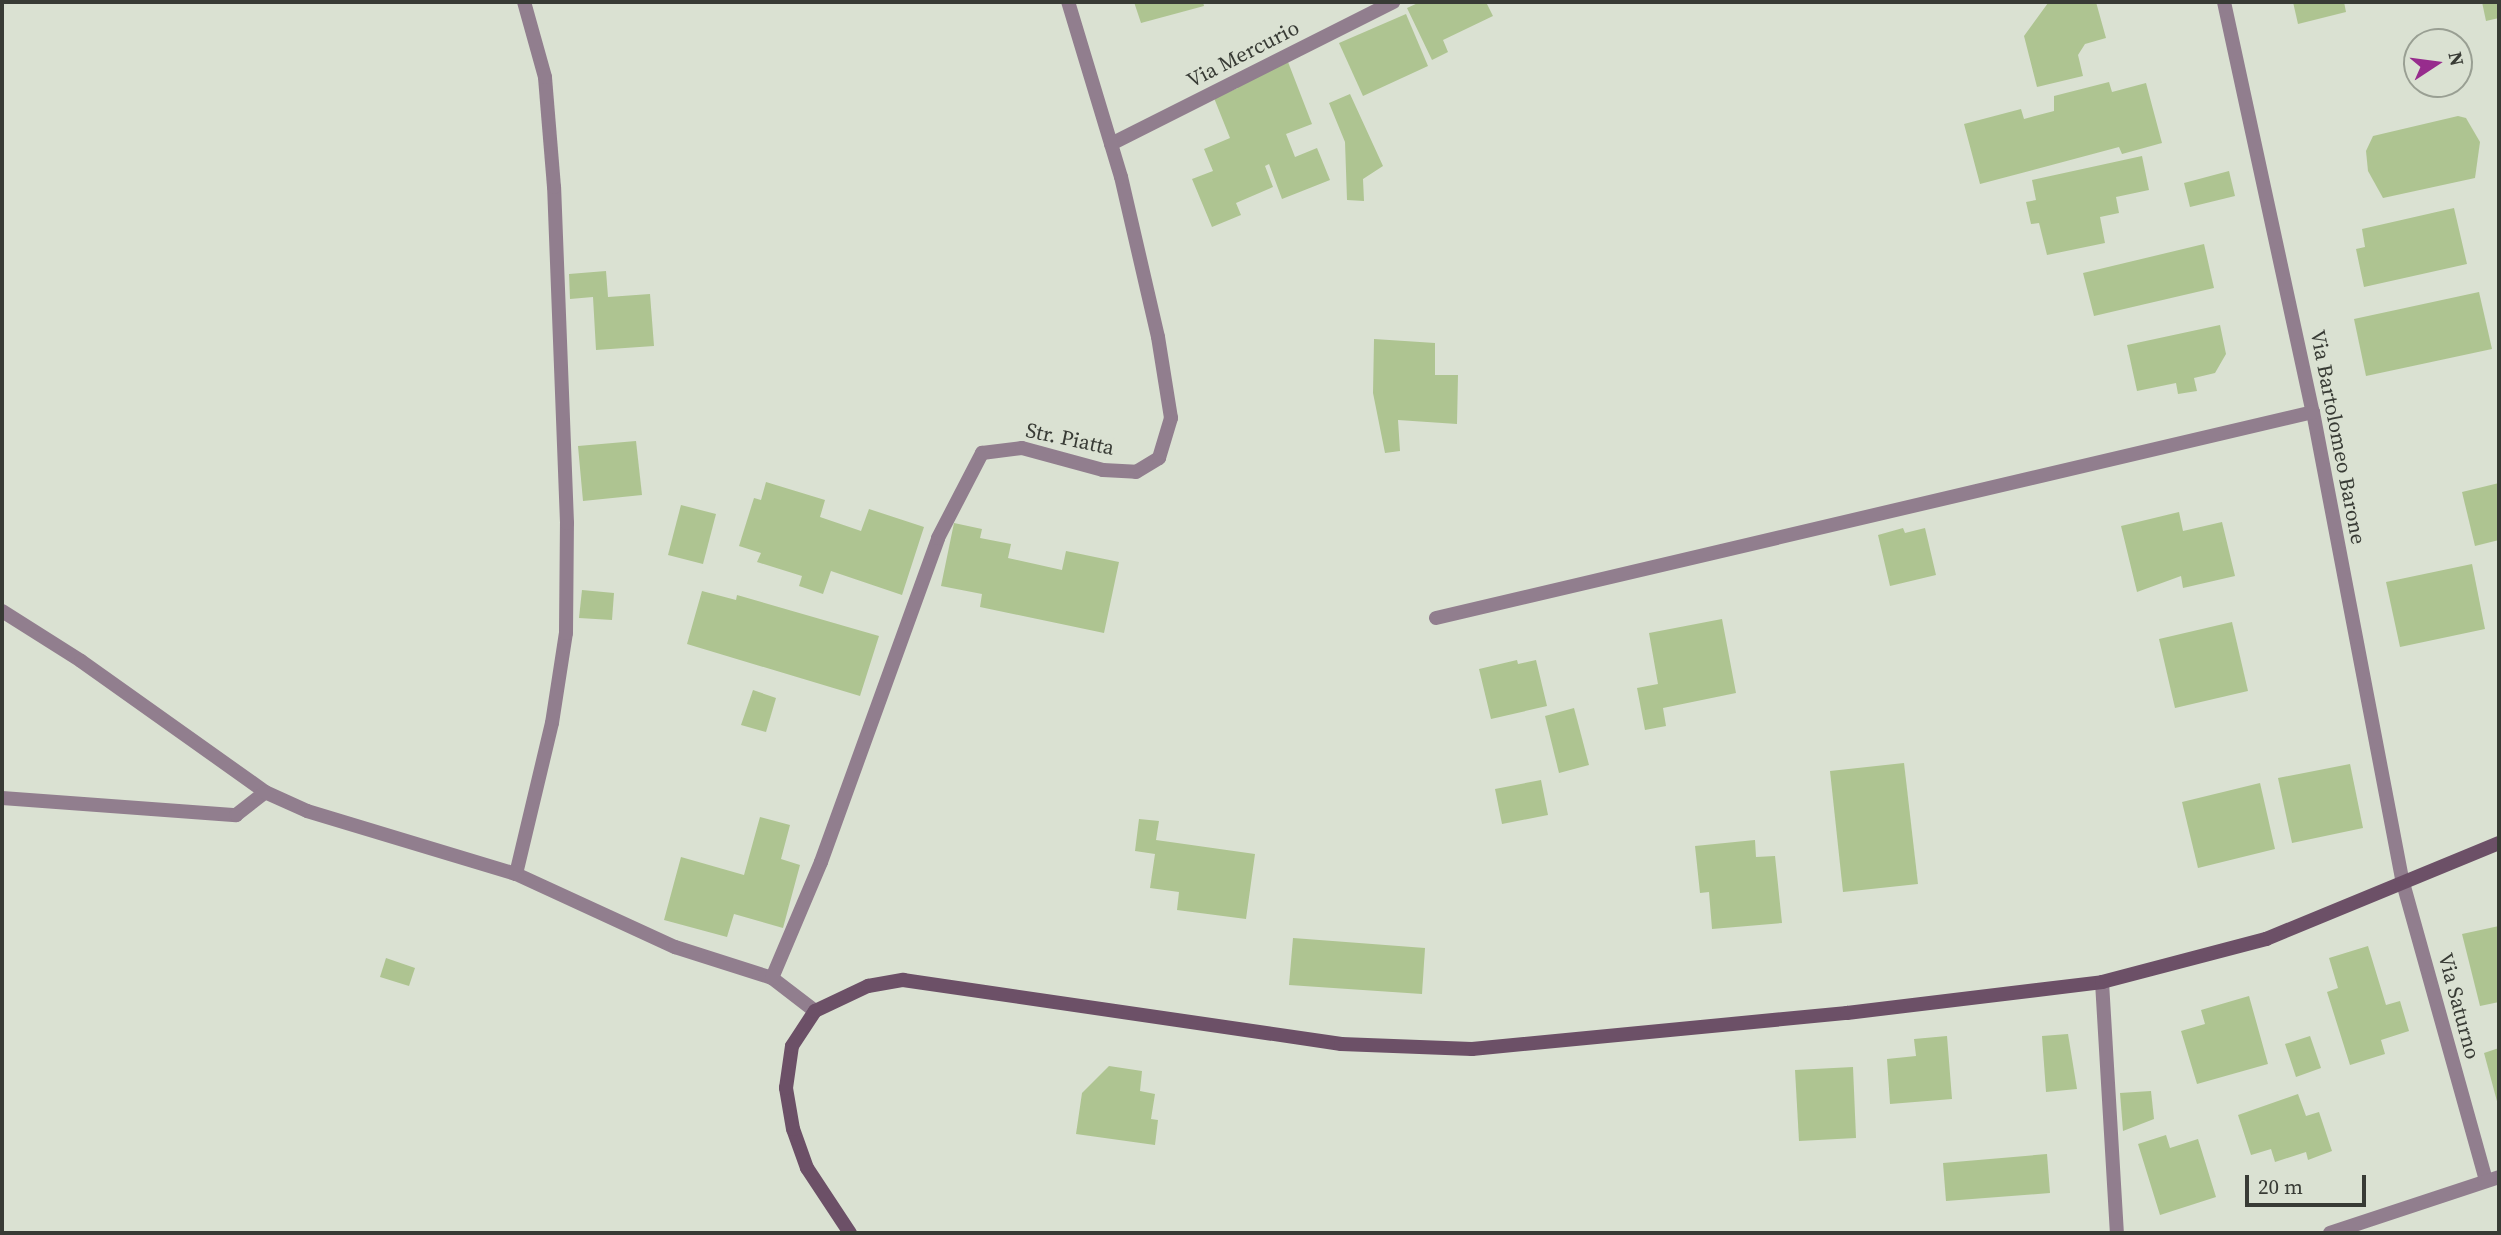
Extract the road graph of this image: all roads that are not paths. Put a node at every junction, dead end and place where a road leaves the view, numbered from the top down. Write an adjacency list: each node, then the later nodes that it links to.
1 (524, 2): 12 (street)
2 (1068, 2): 5 (street, Str. Piatta)
3 (1394, 2): 5 (street, Via Mercurio)
4 (2224, 2): 6 (street, Via Bartolomeo Barone)
5 (1111, 144): 14 (street, Str. Piatta)
6 (2313, 412): 8 (street); 13 (street, Via Bartolomeo Barone)
7 (2, 611): 9 (street)
8 (1436, 618)
9 (265, 792): 10 (street); 12 (street)
10 (2, 798)
11 (2499, 842): 13 (main road)
12 (516, 874): 14 (street)
13 (2403, 883): 15 (main road); 17 (street, Via Saturno)
14 (772, 978): 16 (street)
15 (2102, 982): 16 (main road); 19 (street)
16 (815, 1011): 18 (main road)
17 (2492, 1179): 20 (street)
18 (850, 1233)
19 (2117, 1233)
20 (2330, 1233)

